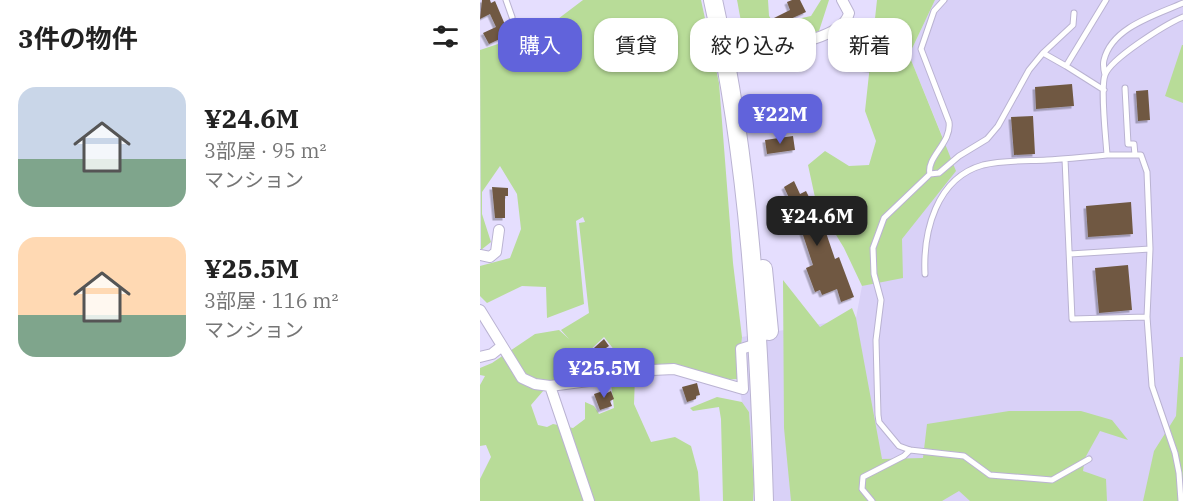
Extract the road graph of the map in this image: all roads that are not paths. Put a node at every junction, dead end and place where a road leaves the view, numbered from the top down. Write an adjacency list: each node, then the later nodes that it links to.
1 (506, 0): 9 (lane)
2 (713, 0): 30 (highway)
3 (725, 0): 11 (highway)
4 (842, 0): 12 (street)
5 (944, 0): 22 (lane)
6 (1106, 0): 14 (lane)
7 (1183, 3): 16 (lane)
8 (1074, 13): 13 (lane)
9 (512, 17)
10 (1183, 17): 16 (lane)
11 (728, 18)
12 (816, 38)
13 (1043, 53): 14 (lane); 22 (lane)
14 (1066, 66): 18 (lane)
15 (737, 72): 38 (highway)
16 (1105, 75): 18 (lane)
17 (1125, 88): 20 (lane)
18 (1104, 90): 19 (lane)
19 (1107, 155): 20 (lane); 21 (lane)
20 (1135, 155): 24 (lane)
21 (1065, 159): 25 (lane); 27 (lane)
22 (930, 174): 34 (lane)
23 (499, 230): 26 (street)
24 (1150, 249): 25 (lane); 29 (lane)
25 (1070, 254): 29 (lane)
26 (480, 255)
27 (925, 274)
28 (480, 310): 31 (street)
29 (1147, 317): 40 (lane)
30 (757, 344): 33 (street); 37 (highway)
31 (502, 346): 32 (street); 33 (street)
32 (480, 357)
33 (550, 386): 36 (street)
34 (910, 450): 35 (lane); 39 (lane)
35 (1089, 459)
36 (589, 501)
37 (764, 501)
38 (775, 501)
39 (872, 501)
40 (1181, 501)

